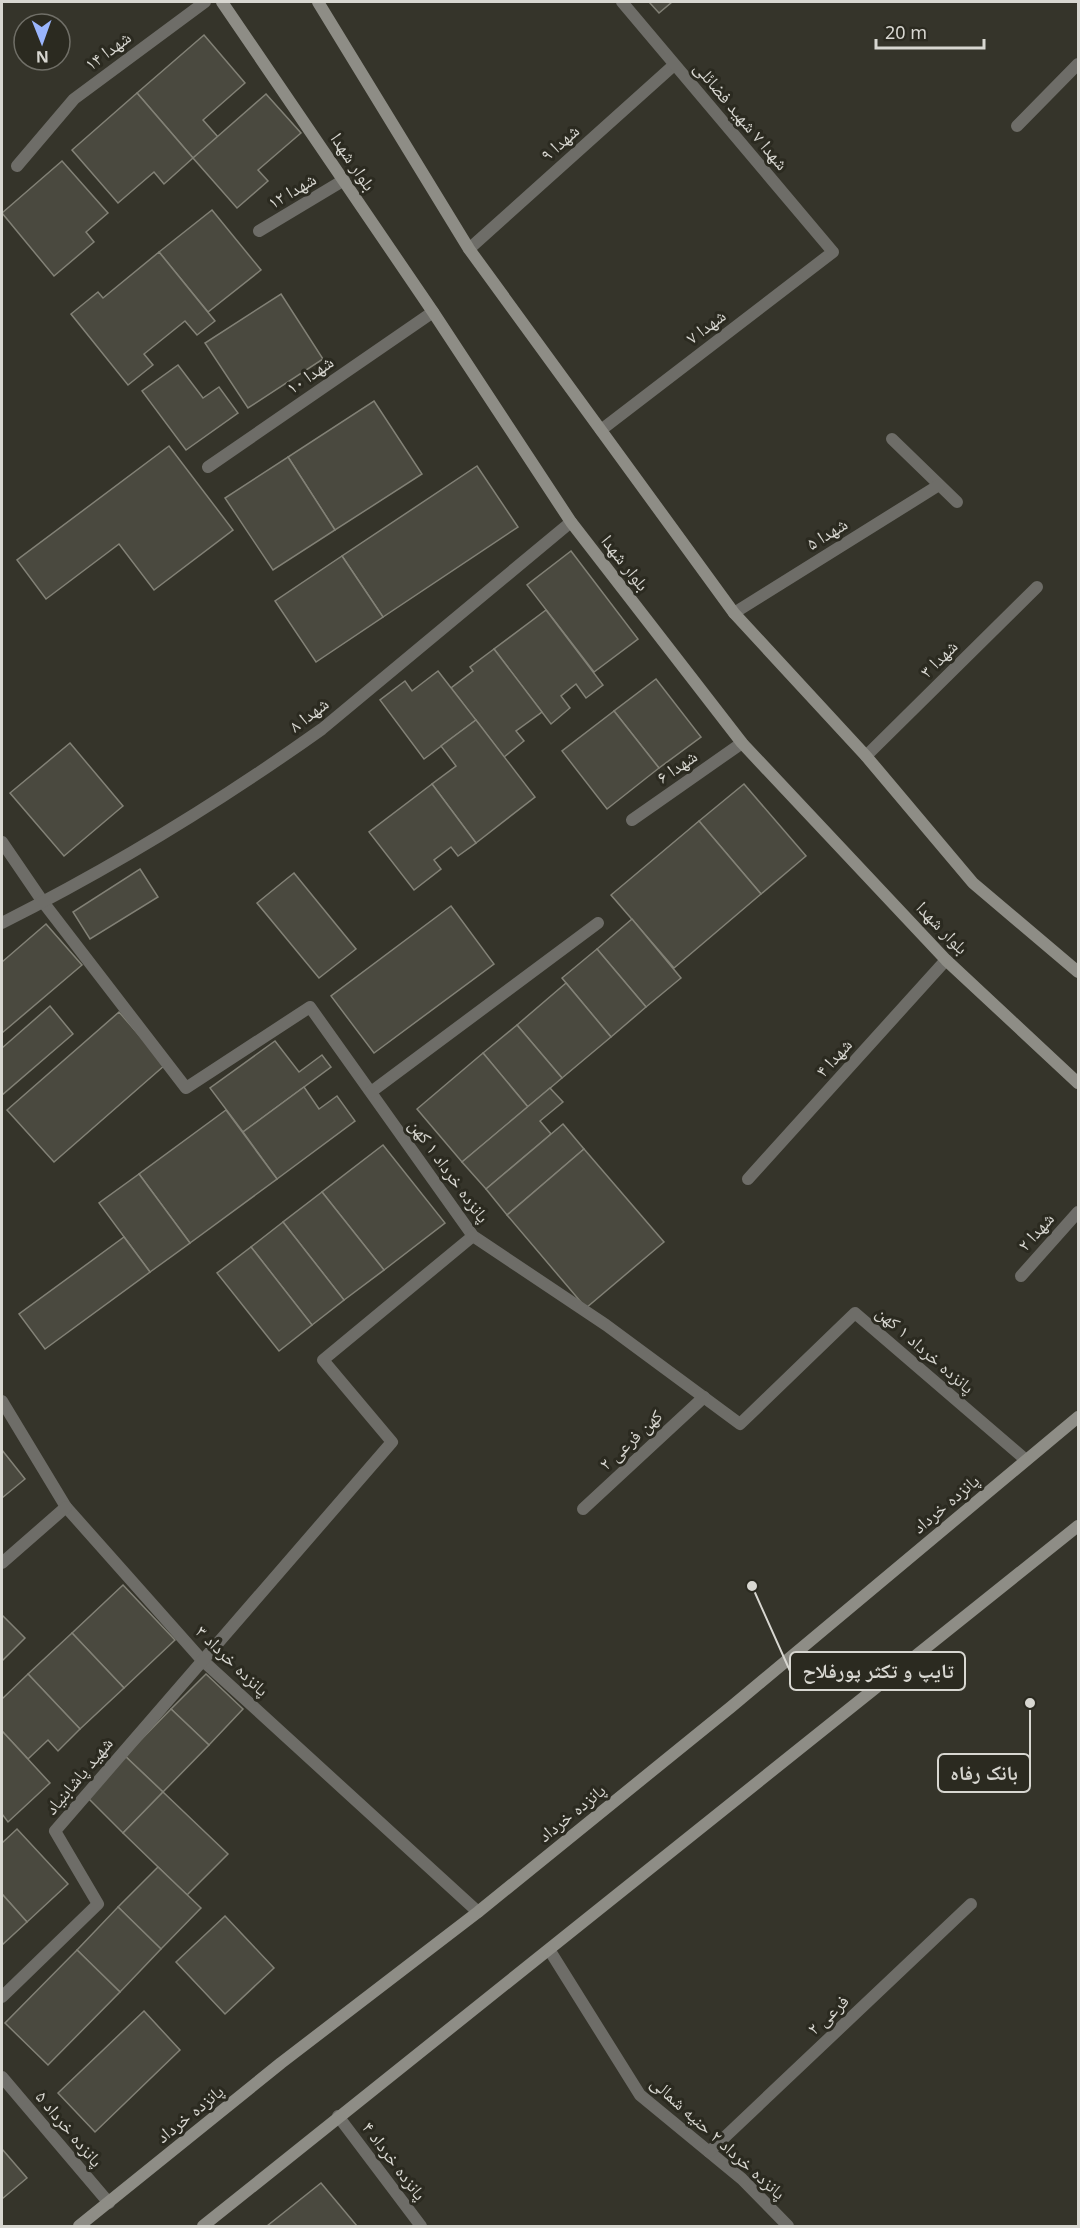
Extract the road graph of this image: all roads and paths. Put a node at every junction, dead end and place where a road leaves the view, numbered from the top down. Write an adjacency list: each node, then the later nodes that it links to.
1 (205, 2): 8 (street, شهدا ۱۴)
2 (222, 2): 9 (main road, بلوار شهدا)
3 (318, 2): 11 (main road)
4 (622, 2): 6 (street, شهدا ۷ شهید فضائلی)
5 (1078, 64): 7 (street)
6 (674, 65): 11 (street, شهدا ۹); 12 (street, شهدا ۷ شهید فضائلی)
7 (1017, 126)
8 (17, 166)
9 (344, 180): 10 (street, شهدا ۱۲); 13 (main road, بلوار شهدا)
10 (259, 231)
11 (469, 249): 14 (main road)
12 (833, 252): 14 (street, شهدا ۷)
13 (433, 312): 16 (street, شهدا ۱۰); 19 (main road, بلوار شهدا)
14 (601, 430): 21 (main road)
15 (892, 439): 17 (street)
16 (208, 467)
17 (939, 485): 18 (street); 21 (street, شهدا ۵)
18 (957, 502)
19 (571, 522): 22 (main road, بلوار شهدا); 26 (street, شهدا ۸)
20 (1037, 587): 23 (street, شهدا ۳)
21 (734, 613): 23 (main road)
22 (742, 743): 24 (street, شهدا ۶); 29 (main road, بلوار شهدا)
23 (866, 756): 30 (main road)
24 (632, 820)
25 (2, 842): 26 (street, پانزده خرداد ۱ کهن)
26 (43, 902): 27 (street, شهدا ۸); 32 (street, پانزده خرداد ۱ کهن)
27 (2, 923)
28 (598, 923): 32 (street)
29 (946, 960): 31 (main road, بلوار شهدا); 33 (street, شهدا ۴)
30 (1078, 972)
31 (1078, 1083)
32 (371, 1092): 35 (street, پانزده خرداد ۱ کهن)
33 (748, 1179)
34 (1078, 1212): 36 (street, شهدا ۲)
35 (473, 1236): 37 (street, پانزده خرداد ۱ کهن); 45 (street)
36 (1021, 1275)
37 (704, 1397): 40 (street, پانزده خرداد ۱ کهن); 42 (street, کهن فرعی ۲)
38 (2, 1401): 41 (street, پانزده خرداد ۳)
39 (1078, 1417): 40 (main road, پانزده خرداد)
40 (1026, 1460): 47 (main road, پانزده خرداد)
41 (66, 1507): 44 (street); 45 (street, پانزده خرداد ۳)
42 (583, 1509)
43 (1078, 1526): 48 (main road)
44 (2, 1563)
45 (201, 1659): 47 (street, پانزده خرداد ۳); 49 (street, شهید پاشابنیاد)
46 (971, 1904): 52 (street, فرعی ۲)
47 (478, 1912): 53 (main road, پانزده خرداد)
48 (550, 1951): 51 (main road); 52 (street, پانزده خرداد ۲ حنیه شمالی)
49 (2, 1997)
50 (2, 2078): 53 (street, پانزده خرداد ۵)
51 (339, 2116): 55 (main road); 56 (street, پانزده خرداد ۴)
52 (709, 2152): 57 (street, پانزده خرداد ۲ حنیه شمالی)
53 (109, 2203): 54 (main road, پانزده خرداد)
54 (79, 2226)
55 (203, 2226)
56 (421, 2226)
57 (789, 2226)

